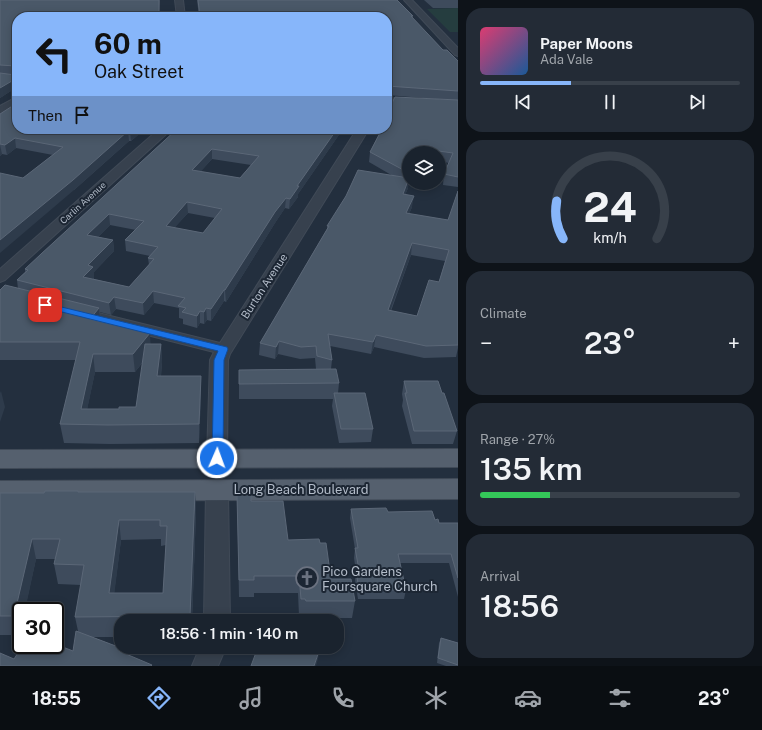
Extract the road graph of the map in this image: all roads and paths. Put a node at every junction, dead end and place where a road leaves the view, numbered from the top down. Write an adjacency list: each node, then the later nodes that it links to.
1 (179, 0): 3 (street)
2 (408, 0): 4 (street)
3 (180, 12)
4 (458, 53)
5 (392, 101): 7 (street)
6 (12, 103): 8 (street)
7 (458, 105)
8 (0, 111)
9 (160, 134): 11 (street, Carlin Avenue)
10 (360, 134): 13 (street, Burton Avenue)
11 (0, 277)
12 (62, 309): 13 (street)
13 (224, 349): 14 (street, Burton Avenue)
14 (217, 458): 15 (main road); 16 (main road)
15 (458, 458)
16 (0, 459)
17 (458, 489): 18 (main road, Long Beach Boulevard)
18 (217, 490): 19 (main road, Long Beach Boulevard); 20 (street)
19 (0, 491)
20 (217, 614)
21 (210, 654): 22 (street)
22 (205, 666)

